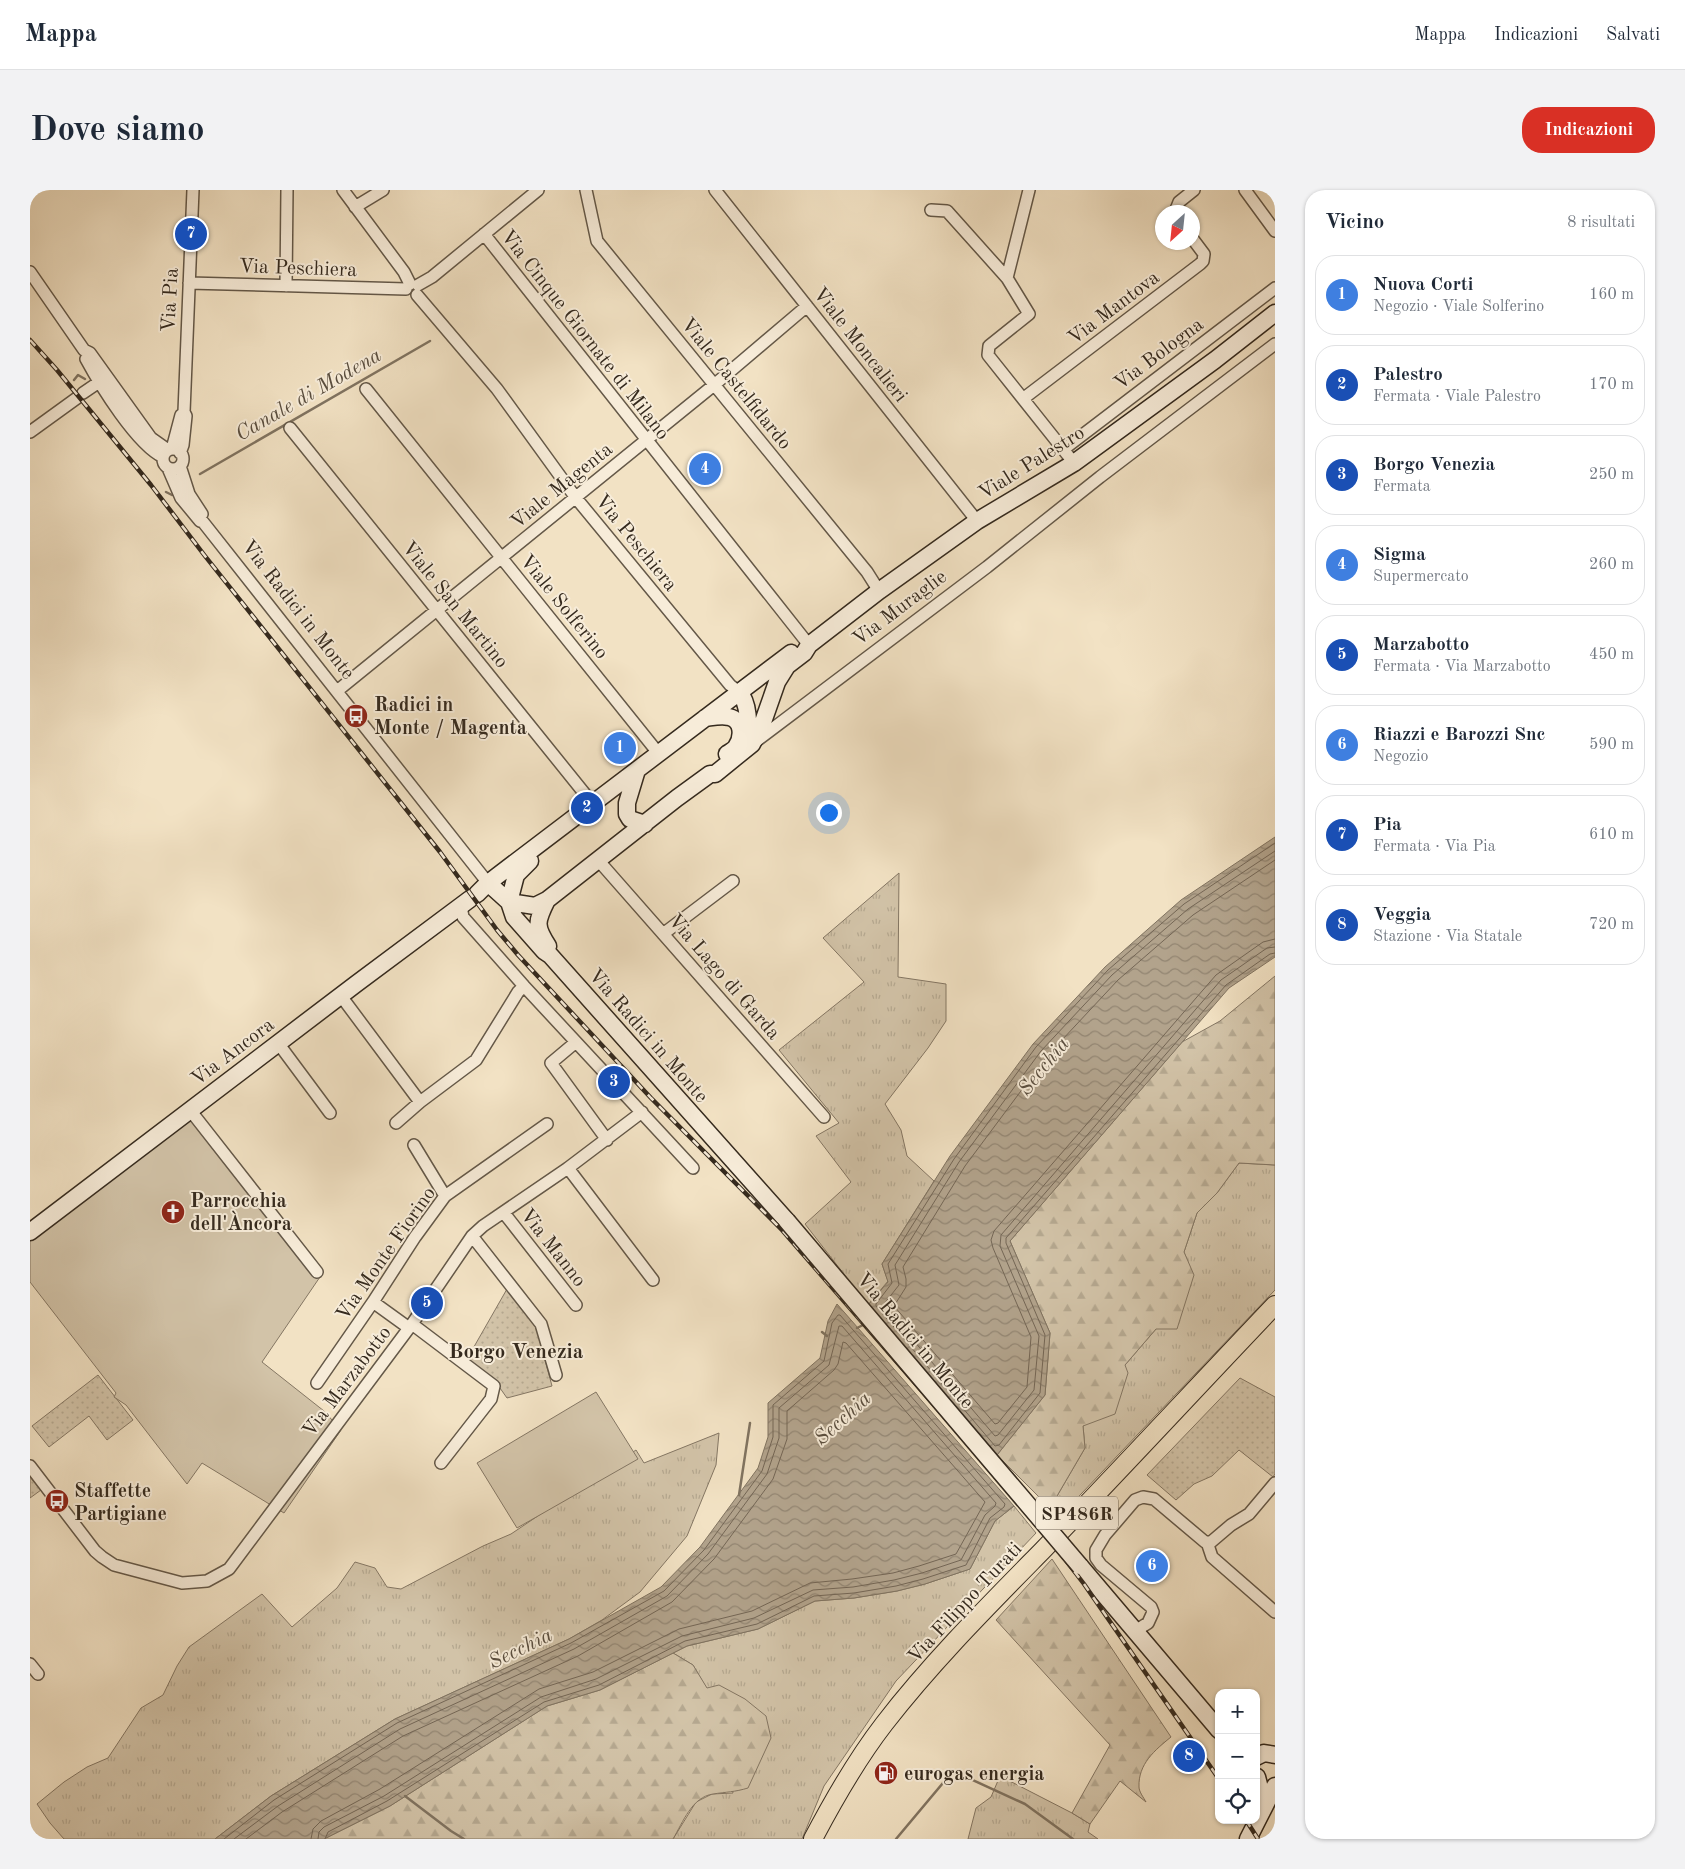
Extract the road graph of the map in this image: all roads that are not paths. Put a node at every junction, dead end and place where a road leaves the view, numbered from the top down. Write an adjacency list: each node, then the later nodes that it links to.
1 (193, 190): 19 (street, Via Pia)
2 (288, 190): 20 (street)
3 (343, 190): 12 (street)
4 (383, 190): 12 (street)
5 (538, 190): 15 (street)
6 (586, 190): 27 (street, Viale Castelfidardo)
7 (715, 190): 23 (street, Viale Moncalieri)
8 (1028, 190): 18 (street)
9 (1194, 190): 11 (street)
10 (1245, 190): 14 (street)
11 (1178, 205)
12 (355, 207): 21 (street)
13 (931, 210): 18 (street)
14 (1275, 230)
15 (484, 234): 21 (street); 32 (street, Via Cinque Giornate di Milano)
16 (1200, 249): 29 (street, Via Mantova)
17 (30, 272): 26 (street, Via Radici in Monte)
18 (1007, 278): 29 (street)
19 (189, 283): 20 (street, Via Peschiera); 34 (street, Via Pia)
20 (286, 286): 21 (street, Via Peschiera)
21 (413, 288): 38 (street, Via Peschiera)
22 (1275, 288): 33 (street, Via Bologna)
23 (807, 306): 27 (street, Viale Magenta); 39 (street, Viale Moncalieri)
24 (1275, 312): 35 (main road, Viale Palestro)
25 (1275, 344): 48 (street, Via Muraglie)
26 (103, 379): 31 (street); 34 (street, Via Radici in Monte)
27 (714, 385): 32 (street, Viale Magenta); 42 (street, Viale Castelfidardo)
28 (366, 389): 41 (street, Viale Solferino)
29 (1024, 398): 33 (street)
30 (290, 428): 43 (street, Viale San Martino)
31 (30, 432)
32 (646, 440): 38 (street, Viale Magenta); 44 (street, Via Cinque Giornate di Milano)
33 (1064, 449): 35 (street)
34 (171, 452): 36 (street, Via Radici in Monte); 37 (street, Via Radici in Monte)
35 (1074, 463): 39 (main road, Viale Palestro)
36 (180, 466): 37 (street); 40 (street, Via Radici in Monte)
37 (168, 468): 40 (street, Via Radici in Monte)
38 (576, 498): 41 (street, Viale Magenta); 46 (street, Via Peschiera)
39 (977, 521): 42 (main road, Viale Palestro)
40 (203, 522): 45 (street, Via Radici in Monte)
41 (502, 556): 43 (street, Viale Magenta); 49 (street, Viale Solferino)
42 (879, 591): 44 (main road, Viale Palestro)
43 (437, 609): 45 (street, Viale Magenta); 53 (street, Viale San Martino)
44 (809, 645): 46 (main road, Viale Palestro); 48 (main road, Viale Palestro)
45 (337, 691): 58 (street, Via Radici in Monte)
46 (739, 692): 47 (main road, Viale Palestro); 51 (main road)
47 (705, 718): 49 (main road, Viale Palestro); 52 (main road)
48 (752, 744): 51 (main road, Via Muraglie)
49 (659, 754): 50 (main road, Viale Palestro)
50 (637, 770): 53 (main road, Viale Palestro); 54 (main road)
51 (710, 774): 52 (main road, Via Muraglie)
52 (677, 798): 54 (main road, Via Muraglie)
53 (593, 804): 55 (main road, Viale Palestro)
54 (645, 824): 56 (main road, Via Muraglie)
55 (558, 830): 58 (main road, Viale Palestro); 60 (main road)
56 (598, 860): 59 (main road, Via Muraglie); 61 (street, Via Lago di Garda)
57 (733, 881): 61 (street)
58 (474, 896): 60 (main road, Via Radici in Monte); 63 (street); 64 (main road, Via Ancora)
59 (547, 900): 60 (main road, Via Muraglie); 62 (main road)
60 (509, 902): 62 (main road, Via Radici in Monte)
61 (664, 934): 71 (street, Via Lago di Garda)
62 (550, 955): 95 (main road, Via Radici in Monte, bridge)
63 (524, 986): 65 (street); 67 (street)
64 (341, 996): 66 (main road, Via Ancora); 67 (street)
65 (576, 1042): 70 (street); 74 (street)
66 (278, 1043): 68 (main road, Via Ancora); 69 (street)
67 (420, 1102): 72 (street)
68 (190, 1110): 80 (main road, Via Ancora); 82 (street)
69 (330, 1112)
70 (642, 1112): 74 (street, Via Marzabotto); 77 (street)
71 (824, 1117)
72 (396, 1123)
73 (547, 1124): 78 (street, Via Monte Fiorino)
74 (607, 1140): 76 (street, Via Marzabotto)
75 (414, 1145): 78 (street)
76 (568, 1168): 79 (street, Via Marzabotto); 83 (street)
77 (693, 1168)
78 (445, 1196): 84 (street, Via Monte Fiorino)
79 (504, 1213): 81 (street, Via Marzabotto); 85 (street, Via Manno)
80 (30, 1232)
81 (472, 1236): 87 (street, Via Marzabotto); 88 (street)
82 (317, 1272)
83 (653, 1280)
84 (373, 1302): 87 (street); 89 (street, Via Monte Fiorino)
85 (576, 1304)
86 (1275, 1305): 105 (main road, Via Filippo Turati / SP486R)
87 (410, 1326): 90 (street); 91 (street, Via Marzabotto)
88 (556, 1376)
89 (318, 1383)
90 (440, 1463)
91 (30, 1466)
92 (1275, 1483): 93 (street)
93 (1207, 1542): 94 (street); 95 (street)
94 (1275, 1612)
95 (1135, 1631): 98 (main road, Via Radici in Monte)
96 (30, 1664): 97 (street)
97 (38, 1674)
98 (1215, 1725)
99 (1260, 1778): 100 (main road)
100 (1275, 1778)
101 (1275, 1786): 103 (main road)
102 (1260, 1788): 103 (main road)
103 (1260, 1817)
104 (1256, 1824): 106 (main road)
105 (813, 1839)
106 (1248, 1839)

